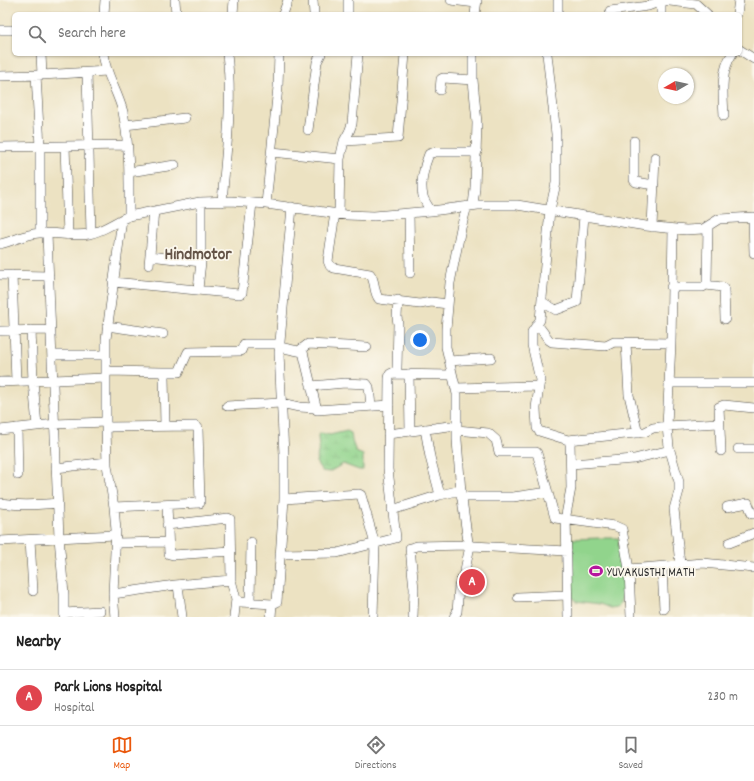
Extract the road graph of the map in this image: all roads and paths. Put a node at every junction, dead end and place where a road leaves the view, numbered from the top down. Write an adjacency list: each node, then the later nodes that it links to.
1 (105, 0): 14 (street)
2 (175, 0): 15 (street)
3 (234, 0): 16 (street)
4 (288, 0): 17 (street)
5 (313, 0): 18 (street)
6 (348, 0): 19 (street)
7 (451, 0): 11 (street)
8 (558, 0): 21 (street)
9 (661, 0): 13 (street); 22 (street); 23 (street)
10 (739, 0): 24 (street)
11 (477, 2): 20 (street)
12 (610, 11): 13 (street)
13 (630, 11)
14 (104, 12)
15 (176, 12)
16 (232, 12)
17 (284, 12)
18 (314, 12)
19 (348, 12)
20 (475, 12)
21 (558, 12)
22 (661, 12)
23 (705, 12)
24 (737, 12)
25 (0, 30): 26 (street)
26 (12, 30)
27 (742, 51): 38 (street)
28 (41, 56): 41 (street)
29 (104, 56): 39 (street)
30 (227, 56): 64 (street)
31 (279, 56): 56 (street)
32 (320, 56): 48 (street)
33 (358, 56): 49 (street)
34 (405, 56): 49 (street)
35 (473, 56): 43 (street)
36 (547, 56): 69 (street)
37 (731, 56): 45 (street)
38 (754, 59)
39 (107, 71): 40 (street); 47 (street)
40 (87, 73): 41 (street); 53 (street)
41 (39, 75): 42 (street); 55 (street)
42 (0, 76)
43 (473, 80): 44 (street); 57 (street)
44 (440, 90)
45 (724, 116)
46 (185, 118): 47 (street)
47 (125, 125): 51 (street)
48 (308, 130)
49 (344, 141): 59 (street)
50 (634, 141): 62 (street)
51 (127, 145): 53 (street); 61 (street)
52 (65, 146): 53 (street); 55 (street); 82 (street)
53 (89, 146): 81 (street)
54 (0, 147): 55 (street)
55 (40, 147): 80 (street)
56 (272, 152): 59 (street); 66 (street)
57 (477, 152): 67 (street); 71 (street)
58 (655, 157): 62 (street)
59 (340, 160): 73 (street)
60 (175, 165): 61 (street)
61 (129, 172): 75 (street)
62 (654, 184): 78 (street)
63 (201, 202): 64 (street); 70 (street); 86 (street)
64 (222, 202): 65 (street)
65 (252, 203): 66 (street); 95 (street)
66 (266, 204): 68 (street)
67 (470, 205): 69 (street); 71 (street); 98 (street)
68 (292, 207): 73 (street); 109 (street)
69 (550, 210): 74 (street); 97 (street)
70 (154, 211): 75 (street); 85 (street)
71 (431, 211): 72 (street)
72 (409, 213): 73 (street); 88 (street)
73 (337, 214): 96 (street)
74 (584, 216): 78 (street); 97 (street)
75 (126, 218): 81 (street); 92 (street)
76 (753, 218): 77 (street); 84 (street)
77 (708, 226): 79 (street); 94 (street)
78 (652, 227): 79 (street)
79 (673, 229): 93 (street)
80 (43, 234): 82 (street); 83 (street); 91 (street)
81 (91, 234): 82 (street)
82 (68, 235)
83 (0, 244)
84 (754, 253)
85 (150, 256): 86 (street); 87 (street)
86 (201, 262): 95 (street)
87 (149, 265)
88 (410, 273)
89 (0, 275): 90 (street)
90 (12, 275): 91 (street); 102 (street)
91 (49, 276): 104 (street)
92 (113, 282): 95 (street); 101 (street)
93 (671, 286): 94 (street); 108 (street)
94 (706, 286): 99 (street)
95 (198, 289)
96 (398, 300): 98 (street); 118 (street)
97 (542, 302): 100 (street)
98 (448, 304): 115 (street)
99 (725, 319)
100 (538, 324): 107 (street); 128 (street)
101 (107, 326): 106 (street); 113 (street)
102 (15, 330): 103 (street); 105 (street); 122 (street)
103 (31, 330): 104 (street); 123 (street)
104 (51, 330): 112 (street)
105 (0, 331)
106 (163, 334)
107 (626, 343): 108 (street); 147 (street)
108 (671, 343): 125 (street)
109 (279, 345): 111 (street); 116 (street); 130 (street)
110 (367, 347): 111 (street)
111 (300, 350): 127 (street)
112 (52, 355): 113 (street); 121 (street)
113 (106, 355): 117 (street)
114 (491, 358): 115 (street)
115 (449, 361): 120 (street)
116 (162, 372): 117 (street); 140 (street)
117 (106, 374): 121 (street); 138 (street)
118 (390, 374): 119 (street); 131 (street)
119 (409, 374): 120 (street); 146 (street)
120 (452, 375): 129 (street)
121 (53, 380): 123 (street); 137 (street)
122 (16, 381): 123 (street); 124 (street)
123 (33, 381): 139 (street)
124 (0, 382)
125 (669, 383): 126 (street); 141 (street)
126 (754, 383)
127 (310, 386): 133 (street); 134 (street)
128 (539, 386): 129 (street); 149 (street)
129 (456, 388): 143 (street)
130 (281, 403): 132 (street); 134 (street); 161 (street)
131 (389, 405): 133 (street); 148 (street)
132 (227, 406)
133 (371, 406): 134 (street)
134 (315, 408)
135 (754, 408): 136 (street)
136 (719, 423): 141 (street); 153 (street)
137 (55, 424): 138 (street); 139 (street); 156 (street)
138 (106, 424): 140 (street); 154 (street)
139 (37, 426): 142 (street)
140 (165, 426): 164 (street)
141 (667, 426): 147 (street); 152 (street)
142 (17, 428): 145 (street); 157 (street)
143 (457, 428): 144 (street); 158 (street); 159 (street)
144 (425, 429): 146 (street); 160 (street)
145 (0, 430)
146 (410, 431): 148 (street)
147 (638, 433): 149 (street)
148 (388, 434): 167 (street)
149 (568, 440): 155 (street)
150 (738, 449): 151 (street)
151 (754, 449)
152 (670, 450): 155 (street); 184 (street)
153 (721, 451)
154 (107, 462): 156 (street); 165 (street)
155 (571, 464): 169 (street)
156 (56, 468): 163 (street)
157 (18, 475)
158 (548, 492): 159 (street); 169 (street)
159 (461, 494): 160 (street); 180 (street)
160 (440, 495): 167 (street)
161 (284, 499): 179 (street); 183 (street)
162 (0, 503): 163 (street)
163 (58, 503): 172 (street)
164 (166, 505): 165 (street); 170 (street)
165 (114, 507): 173 (street)
166 (727, 507): 168 (street)
167 (392, 510): 179 (street)
168 (754, 514)
169 (566, 519): 181 (street); 187 (street)
170 (167, 526): 176 (street); 182 (street)
171 (754, 533): 178 (street)
172 (59, 538): 173 (street); 174 (street); 199 (street)
173 (115, 539): 176 (street); 191 (street)
174 (30, 540): 175 (street); 190 (street)
175 (0, 542)
176 (167, 542): 182 (street)
177 (251, 542): 195 (street)
178 (728, 543)
179 (375, 544): 183 (street); 204 (street)
180 (469, 545): 181 (street); 205 (street); 206 (street)
181 (567, 550): 192 (street)
182 (231, 551): 188 (street)
183 (280, 554): 196 (street)
184 (680, 564): 185 (street); 186 (street)
185 (662, 566): 187 (street); 197 (street)
186 (754, 568)
187 (629, 569): 208 (street)
188 (231, 580): 189 (street); 194 (street)
189 (178, 585): 191 (street); 201 (street)
190 (33, 590)
191 (113, 594): 200 (street)
192 (567, 595): 193 (street); 207 (street)
193 (518, 597)
194 (236, 599): 195 (street); 202 (street)
195 (250, 603): 196 (street)
196 (272, 604): 203 (street)
197 (664, 609)
198 (100, 611): 199 (street)
199 (64, 615)
200 (115, 617)
201 (182, 617)
202 (234, 617)
203 (271, 617)
204 (373, 617)
205 (413, 617)
206 (454, 617)
207 (568, 617)
208 (631, 617)

